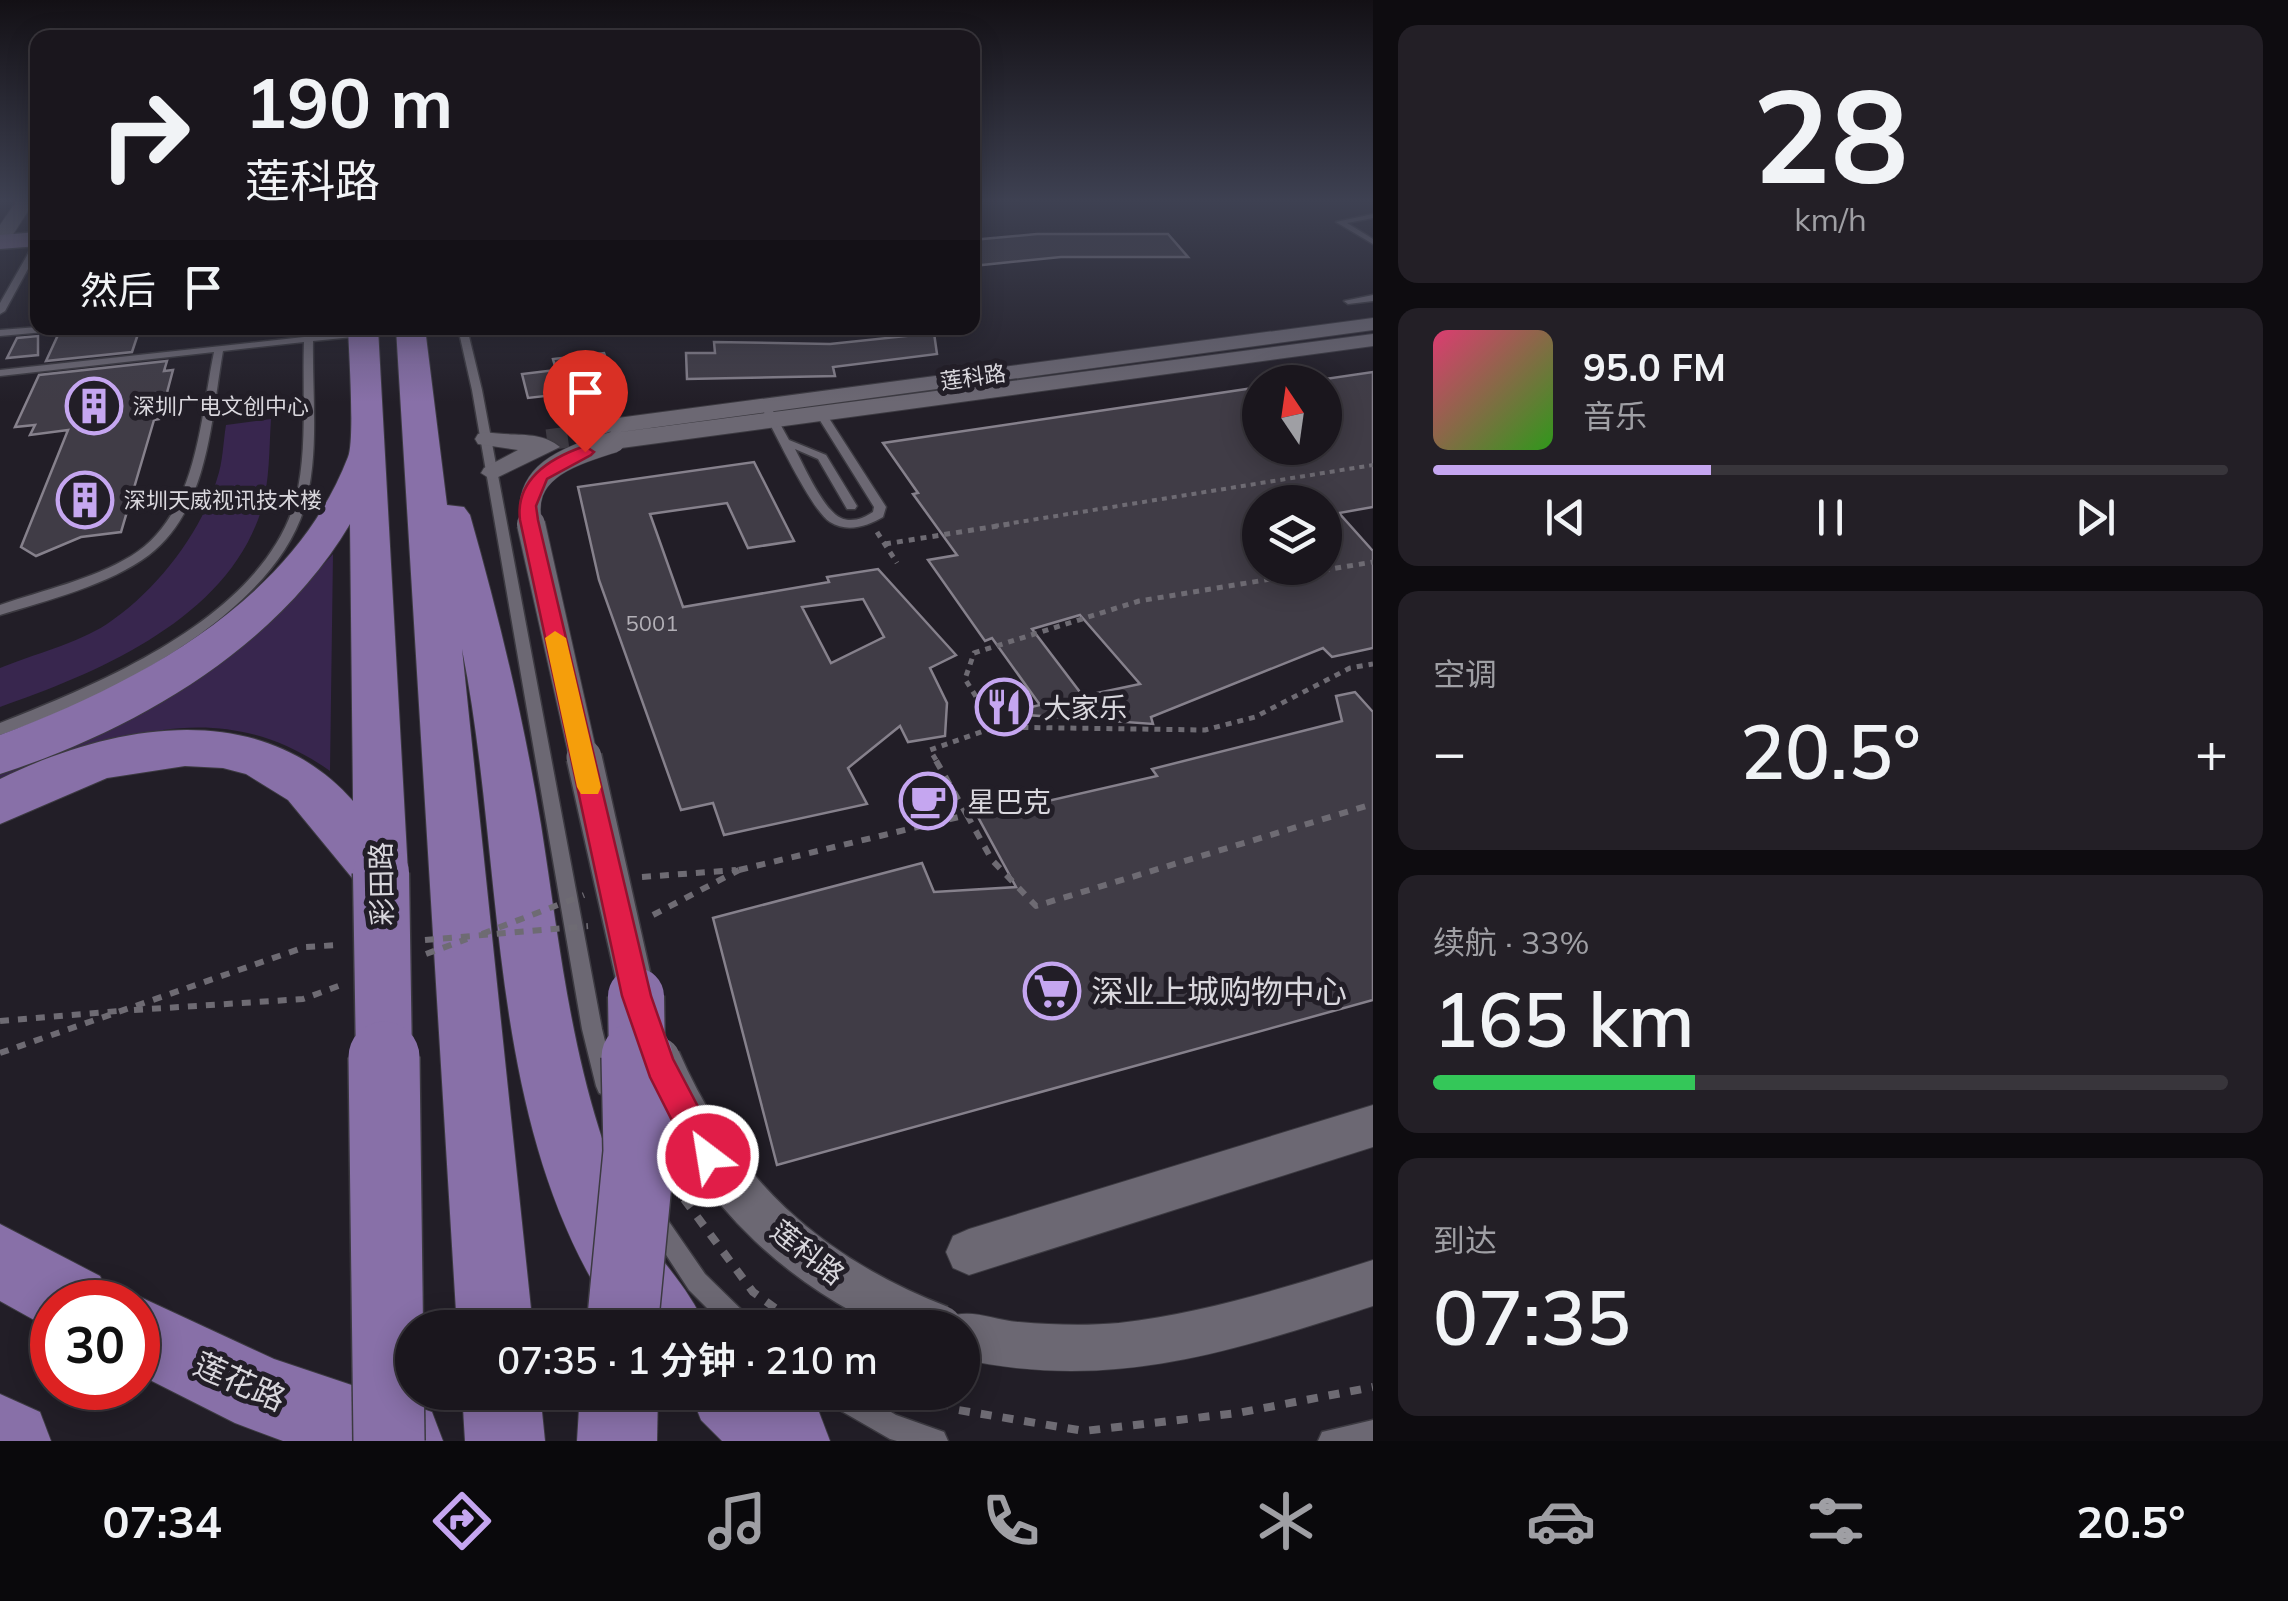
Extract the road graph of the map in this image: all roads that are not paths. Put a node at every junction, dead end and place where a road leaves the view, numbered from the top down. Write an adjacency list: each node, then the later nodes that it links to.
1 (25, 267): 4 (lane)
2 (1373, 298): 3 (lane)
3 (1348, 301)
4 (0, 311)
5 (1373, 324): 16 (street, 莲科路)
6 (30, 330): 7 (lane)
7 (0, 333)
8 (296, 335): 14 (lane)
9 (308, 335): 27 (lane)
10 (363, 335): 20 (main road, 彩田路)
11 (411, 335): 23 (main road)
12 (464, 335): 18 (lane)
13 (1373, 340): 17 (street, 莲科路)
14 (219, 348): 15 (lane); 26 (lane)
15 (0, 373)
16 (768, 412): 17 (street, 莲科路); 19 (lane); 31 (street, 莲科路, bridge)
17 (821, 414): 21 (lane)
18 (486, 439): 24 (lane); 24 (street)
19 (786, 441): 21 (lane); 22 (lane)
20 (367, 452): 28 (main road); 30 (main road, 彩田路)
21 (846, 453): 22 (lane)
22 (822, 458): 25 (lane)
23 (426, 471): 39 (main road); 41 (main road)
24 (492, 473): 32 (lane)
25 (851, 506)
26 (0, 610)
27 (0, 730)
28 (0, 755)
29 (0, 803): 30 (main road)
30 (381, 872): 53 (main road, 彩田路, bridge)
31 (636, 996): 40 (main road, bridge); 43 (street, 莲科路, bridge)
32 (610, 1101)
33 (1373, 1126): 35 (street)
34 (618, 1128): 42 (lane)
35 (969, 1252)
36 (0, 1260): 37 (main road)
37 (35, 1280)
38 (1373, 1284): 44 (street)
39 (493, 1310)
40 (624, 1310)
41 (653, 1310)
42 (726, 1310)
43 (894, 1310)
44 (980, 1340)
45 (160, 1345): 54 (main road, 莲花路)
46 (502, 1410): 55 (main road)
47 (618, 1410): 56 (main road)
48 (745, 1410): 57 (main road)
49 (863, 1410): 58 (lane)
50 (1373, 1433): 59 (lane)
51 (0, 1434): 52 (main road)
52 (11, 1441)
53 (389, 1441)
54 (403, 1441)
55 (505, 1441)
56 (616, 1441)
57 (790, 1441)
58 (934, 1441)
59 (1331, 1441)

